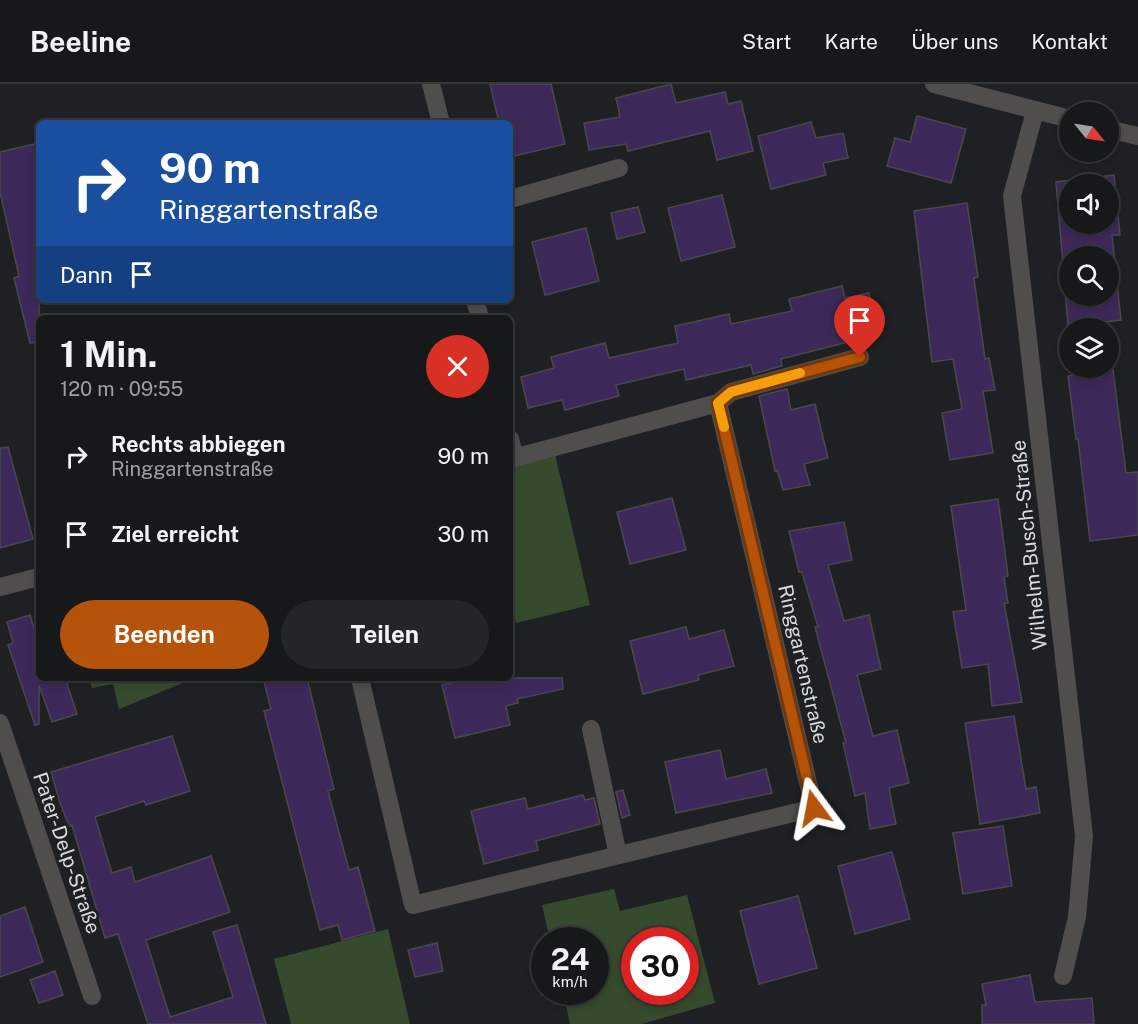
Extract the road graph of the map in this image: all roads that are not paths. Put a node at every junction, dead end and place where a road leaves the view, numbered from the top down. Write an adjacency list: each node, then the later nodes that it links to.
1 (431, 84): 5 (street)
2 (934, 84): 3 (street)
3 (1035, 111): 4 (street); 19 (street, Wilhelm-Busch-Straße)
4 (1059, 116)
5 (440, 120)
6 (1119, 132): 7 (street)
7 (1138, 136)
8 (620, 168): 9 (street)
9 (513, 198)
10 (860, 357): 11 (street)
11 (718, 403): 12 (street); 18 (street, Ringgartenstraße)
12 (513, 459)
13 (36, 578): 14 (street)
14 (0, 587)
15 (361, 681): 18 (street, Ringgartenstraße)
16 (0, 723): 20 (street, Pater-Delp-Straße)
17 (591, 729): 18 (street)
18 (618, 855)
19 (1063, 976)
20 (92, 996)

